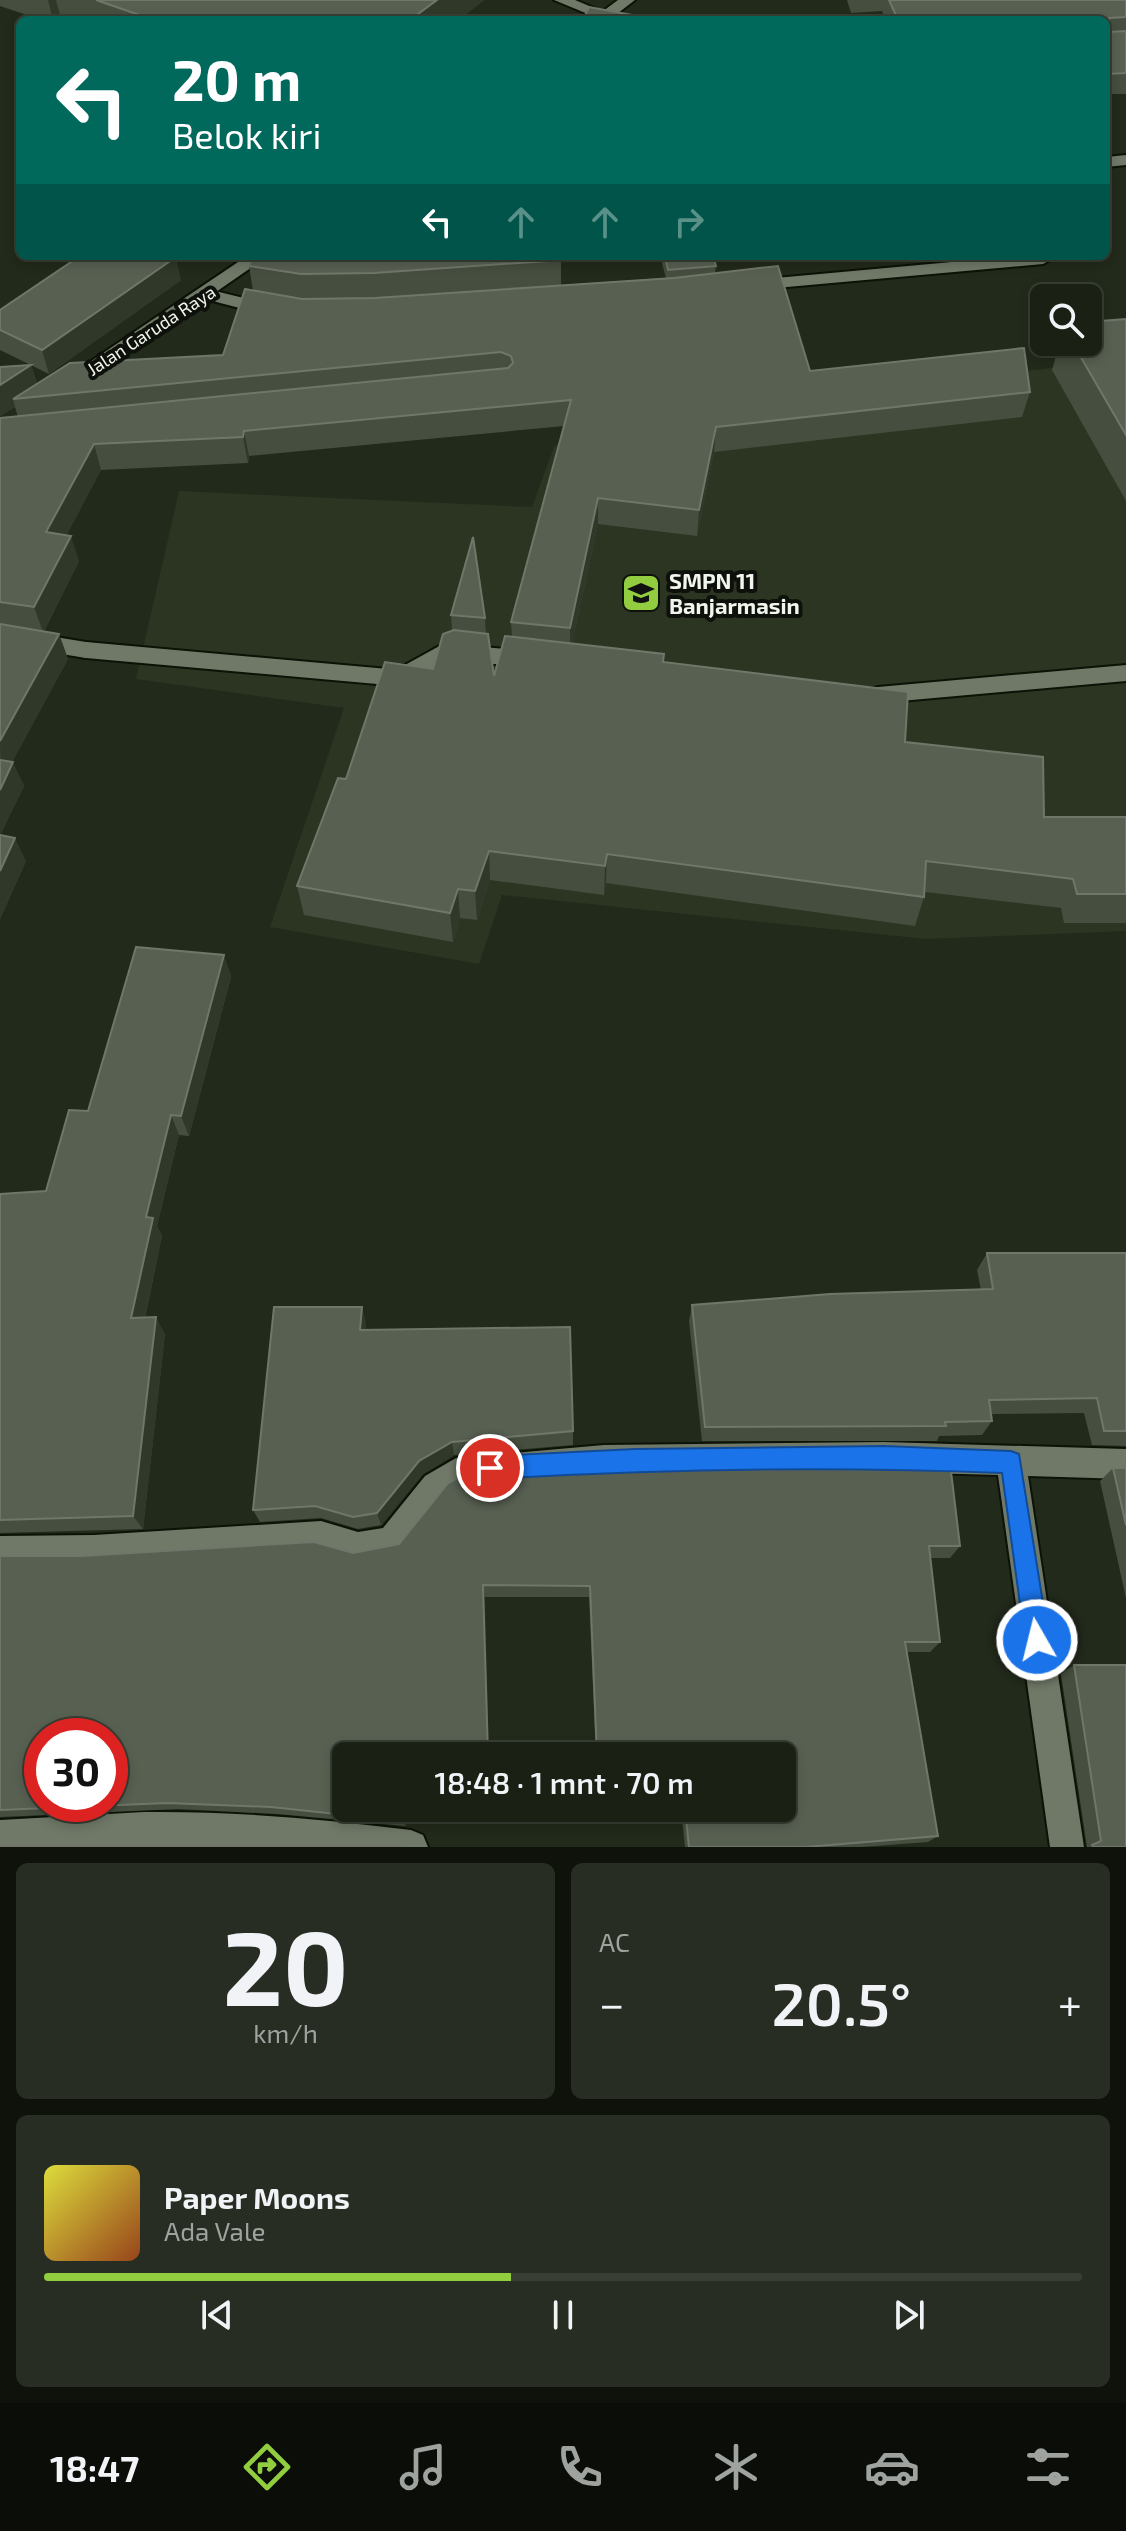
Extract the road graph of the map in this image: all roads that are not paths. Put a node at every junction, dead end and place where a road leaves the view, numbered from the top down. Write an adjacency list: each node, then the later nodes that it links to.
1 (561, 0): 3 (street)
2 (628, 0): 4 (street)
3 (597, 16)
4 (605, 16)
5 (254, 260): 8 (street, Jalan Garuda Raya)
6 (1032, 260): 7 (street)
7 (728, 288)
8 (207, 294): 9 (street); 10 (street, Jalan Garuda Raya)
9 (291, 314)
10 (64, 388)
11 (0, 636): 12 (street)
12 (551, 662)
13 (1126, 673): 14 (street)
14 (860, 697)
15 (1011, 1462): 16 (street); 17 (street); 20 (street)
16 (1126, 1464)
17 (0, 1551)
18 (0, 1836): 19 (street)
19 (411, 1847)
20 (1067, 1847)

